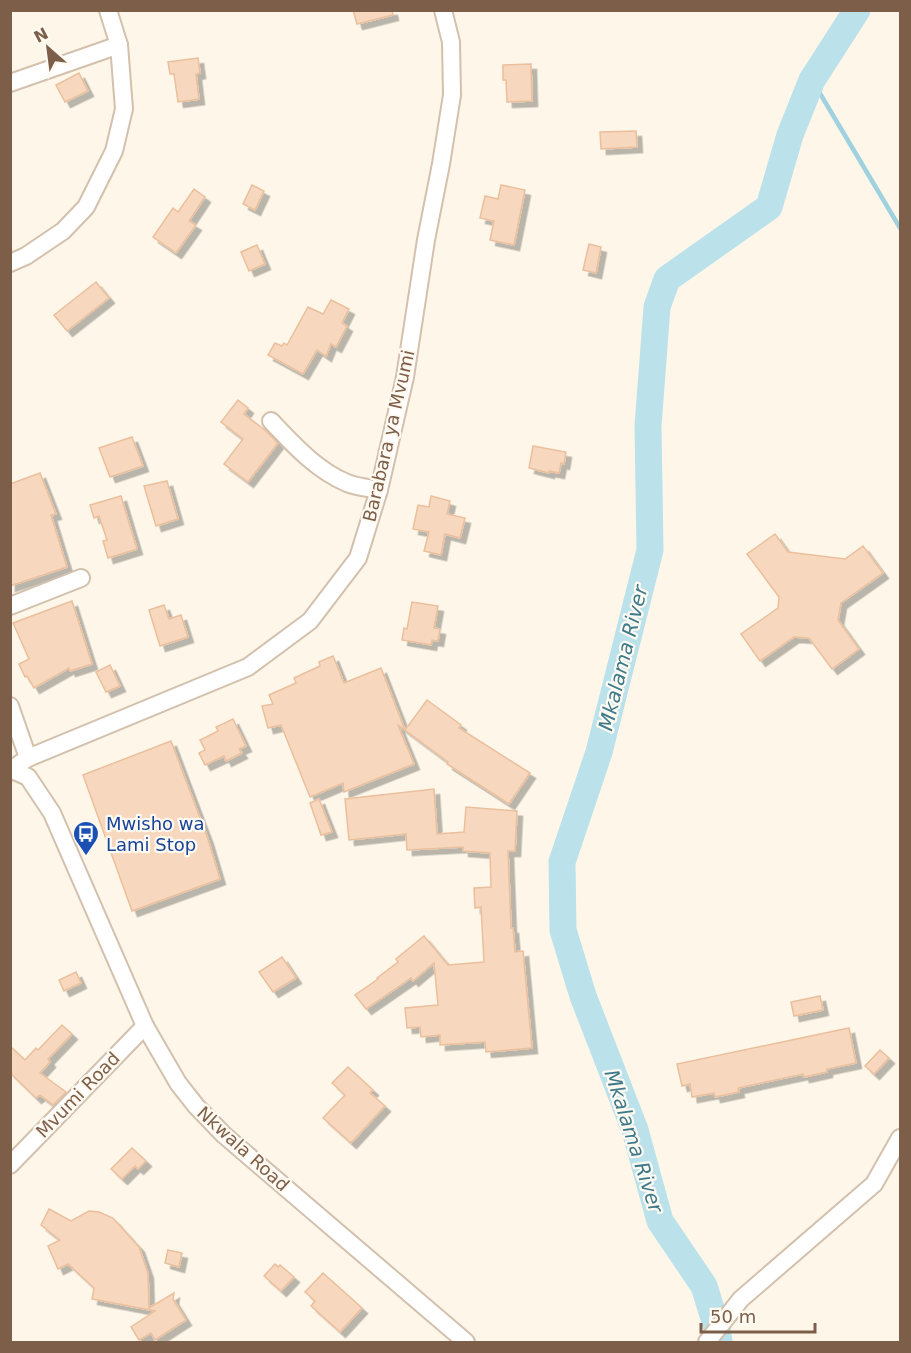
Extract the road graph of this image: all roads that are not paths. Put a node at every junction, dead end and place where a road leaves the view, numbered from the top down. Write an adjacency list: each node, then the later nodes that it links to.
1 (108, 10): 3 (street)
2 (443, 10): 7 (street, Barabara ya Mvumi)
3 (119, 45): 4 (street); 5 (street)
4 (10, 83)
5 (10, 263)
6 (270, 421): 7 (street)
7 (380, 490): 11 (street, Barabara ya Mvumi)
8 (81, 578): 9 (street)
9 (10, 606)
10 (10, 706): 11 (street, Nkwala Road)
11 (19, 767): 12 (street, Nkwala Road)
12 (145, 1026): 14 (street, Mvumi Road); 15 (street, Nkwala Road)
13 (900, 1138): 16 (street)
14 (10, 1165)
15 (466, 1342)
16 (708, 1342)

